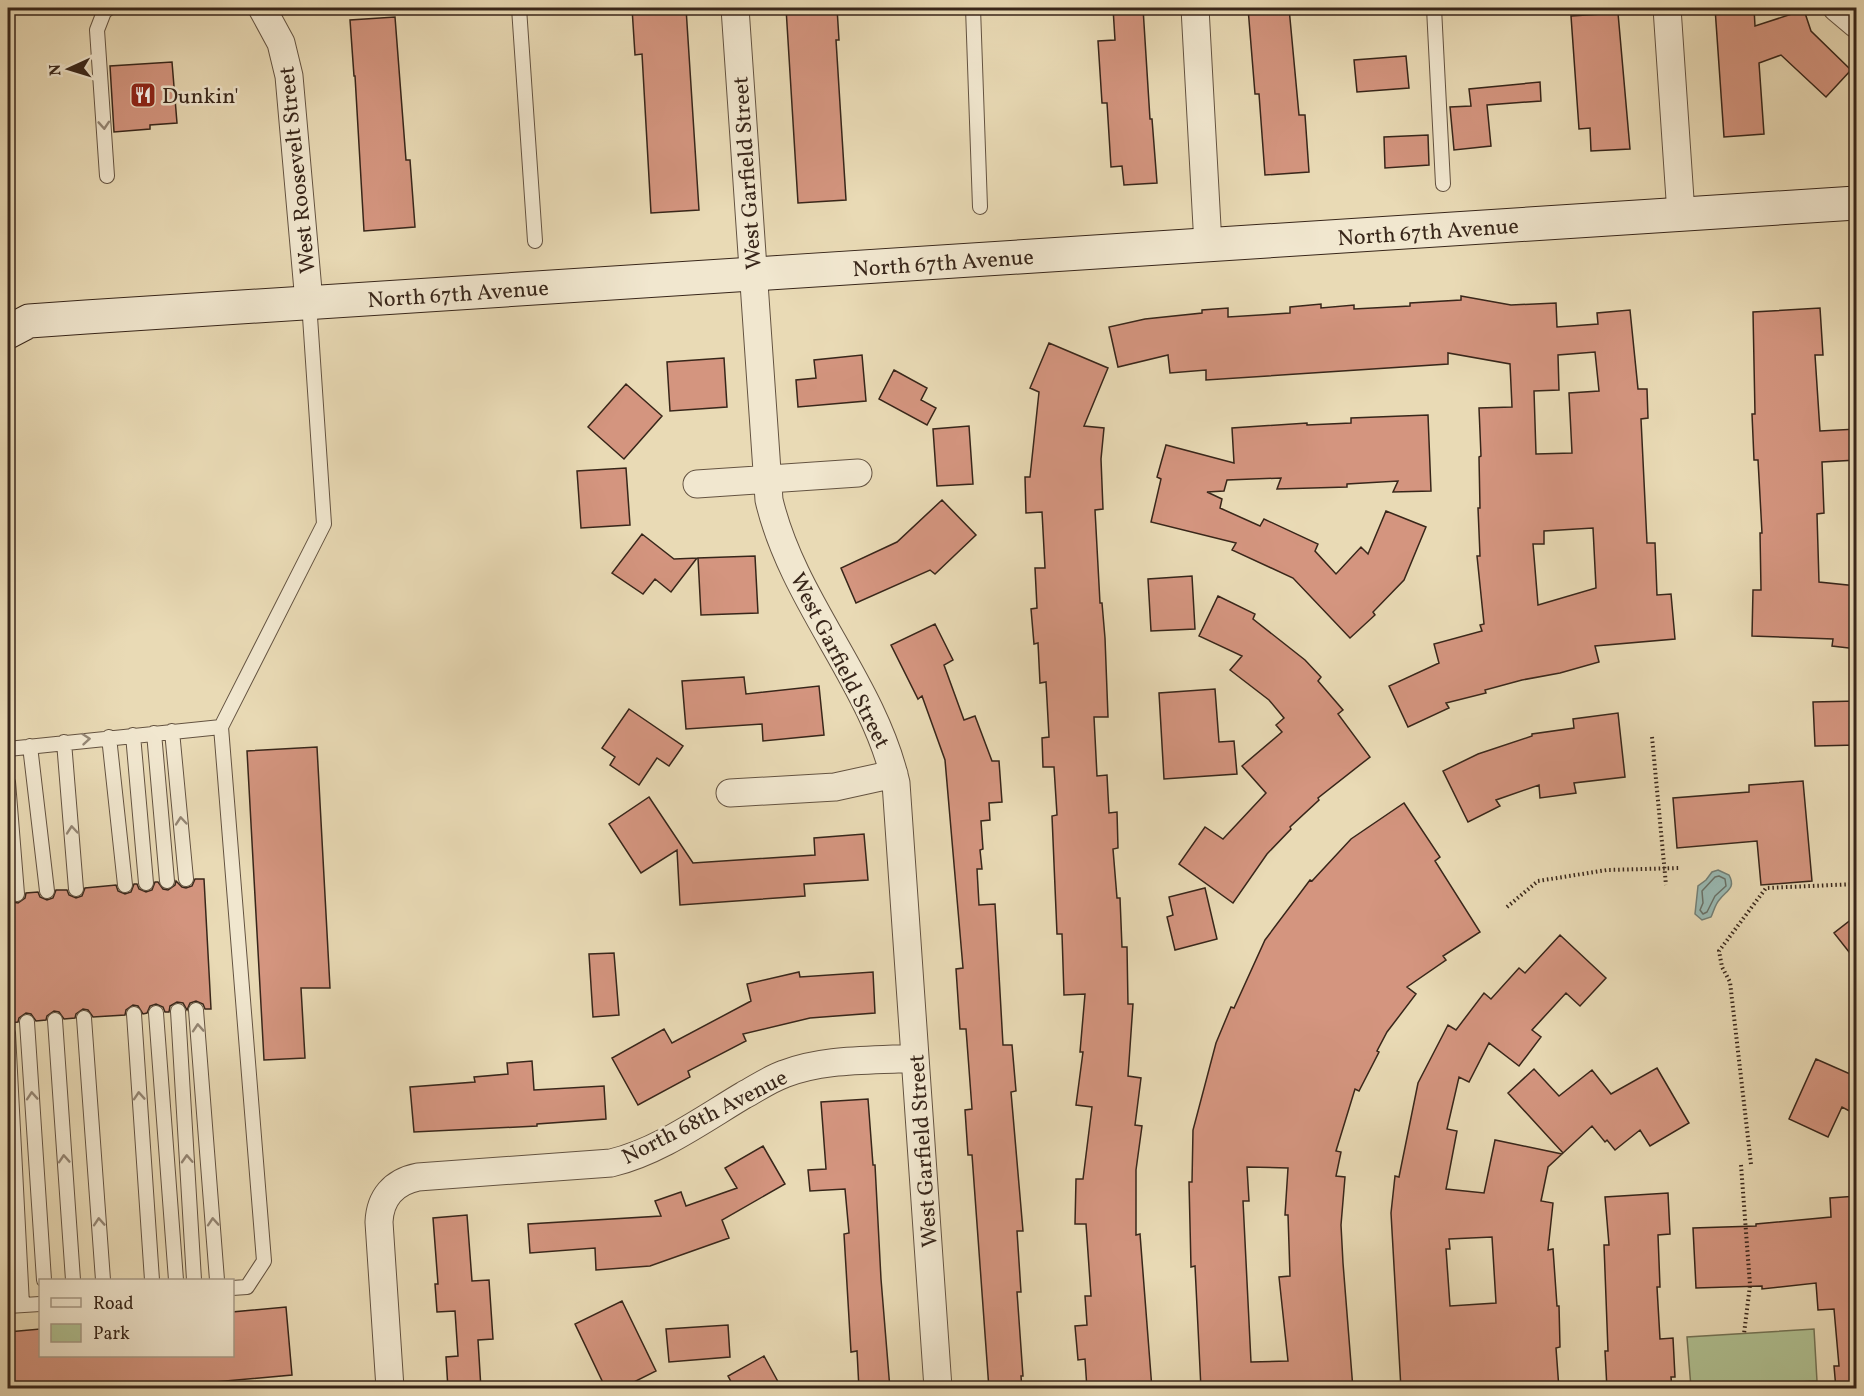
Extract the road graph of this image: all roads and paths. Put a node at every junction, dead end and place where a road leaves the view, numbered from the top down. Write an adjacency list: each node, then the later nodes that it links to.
1 (109, 8): 9 (lane, one-way to 9)
2 (262, 8): 17 (street, West Roosevelt Street)
3 (519, 8): 14 (lane)
4 (735, 8): 16 (street, West Garfield Street)
5 (973, 8): 12 (lane)
6 (1195, 8): 15 (street)
7 (1434, 8): 10 (lane)
8 (1667, 8): 13 (street)
9 (107, 176)
10 (1443, 184)
11 (1857, 203): 13 (main road, North 67th Avenue)
12 (980, 207)
13 (1681, 214): 15 (main road, North 67th Avenue)
14 (534, 241)
15 (1208, 245): 16 (main road, North 67th Avenue)
16 (752, 275): 17 (main road, North 67th Avenue); 20 (street, West Garfield Street)
17 (309, 302): 18 (main road, North 67th Avenue); 22 (lane)
18 (14, 322)
19 (858, 473): 20 (street)
20 (767, 480): 21 (street); 31 (street, West Garfield Street)
21 (697, 484)
22 (220, 727): 23 (lane); 66 (lane)
23 (172, 731): 24 (lane); 36 (lane, one-way to 23)
24 (154, 733): 25 (lane); 37 (lane)
25 (133, 735): 26 (lane); 38 (lane)
26 (109, 737): 28 (lane, one-way to 26); 40 (lane)
27 (1652, 737): 34 (path)
28 (64, 741): 29 (lane); 42 (lane, one-way to 28)
29 (30, 746): 30 (lane); 43 (lane)
30 (8, 748)
31 (894, 774): 33 (street); 56 (street, West Garfield Street)
32 (8, 782): 44 (lane)
33 (730, 794)
34 (1665, 868): 35 (path); 41 (path); 47 (path)
35 (1679, 868)
36 (186, 879)
37 (167, 881)
38 (146, 883)
39 (1857, 884): 46 (path)
40 (125, 885)
41 (1666, 885)
42 (76, 889)
43 (46, 891)
44 (17, 894)
45 (1747, 903): 46 (path)
46 (1752, 906): 57 (path)
47 (1507, 907)
48 (196, 1010): 65 (lane, one-way to 48)
49 (178, 1011): 64 (lane, one-way to 49)
50 (156, 1013): 63 (lane)
51 (134, 1014): 62 (lane, one-way to 51)
52 (84, 1018): 61 (lane, one-way to 52)
53 (55, 1020): 60 (lane, one-way to 53)
54 (27, 1022): 59 (lane, one-way to 54)
55 (8, 1033): 68 (lane)
56 (915, 1058): 70 (street, North 68th Avenue); 71 (street, West Garfield Street)
57 (1751, 1164)
58 (1741, 1165): 69 (path)
59 (44, 1279)
60 (73, 1279)
61 (103, 1279)
62 (152, 1279)
63 (176, 1279)
64 (194, 1279)
65 (217, 1279)
66 (234, 1288)
67 (39, 1304): 68 (lane)
68 (15, 1306)
69 (1744, 1334)
70 (390, 1389)
71 (938, 1389)

